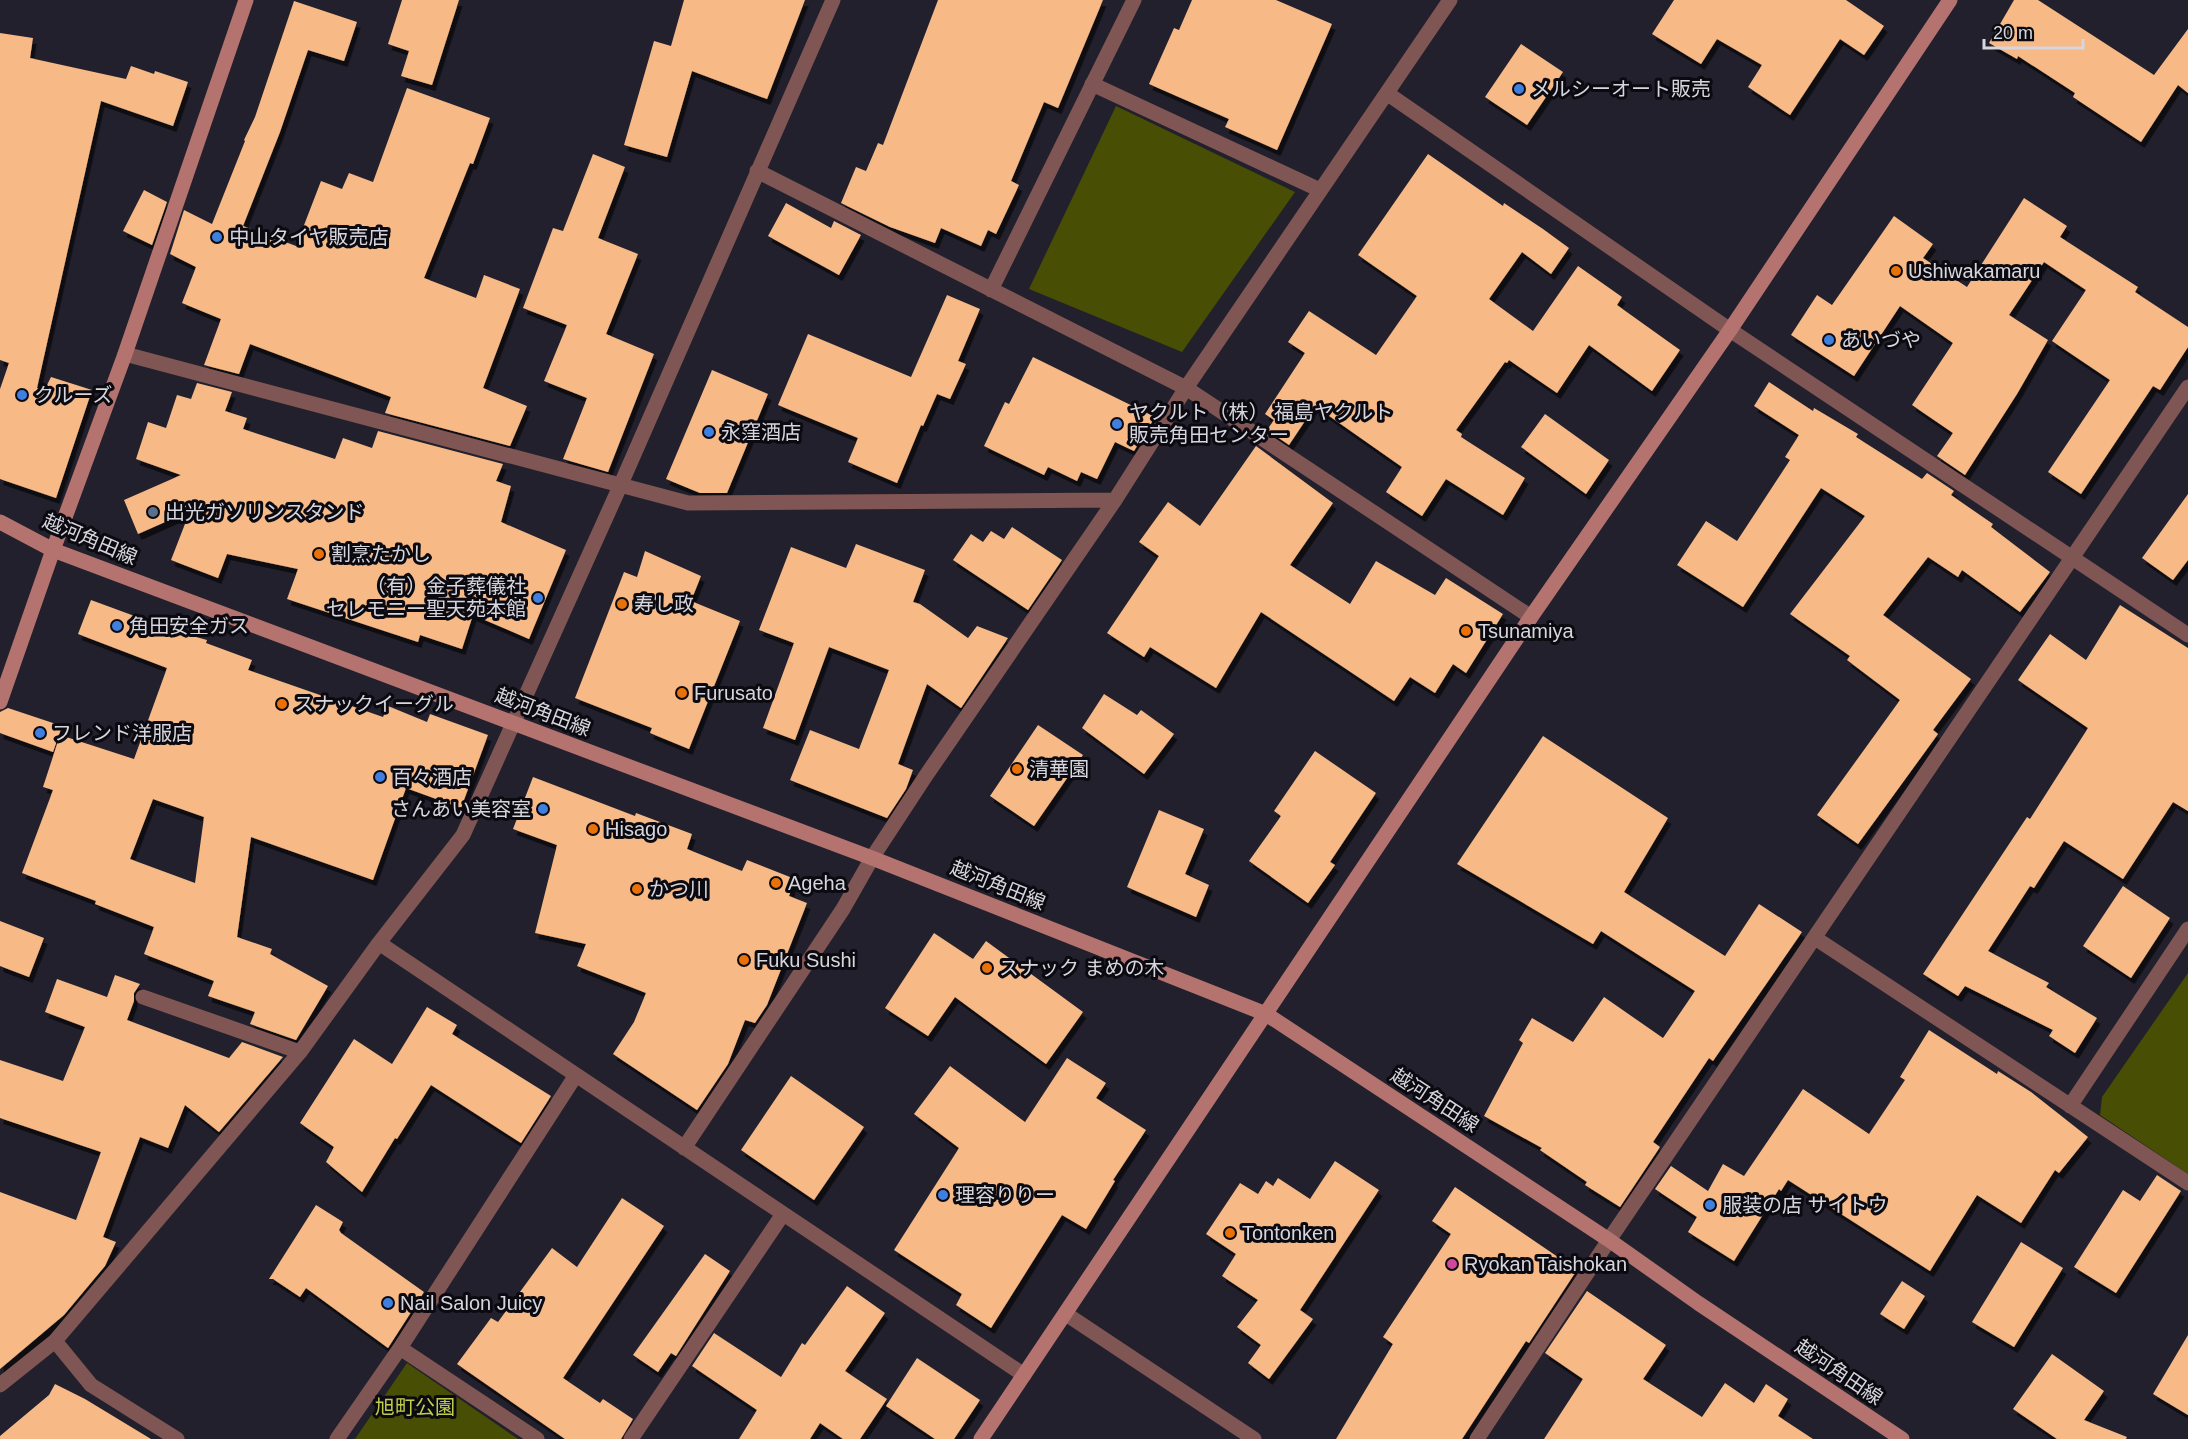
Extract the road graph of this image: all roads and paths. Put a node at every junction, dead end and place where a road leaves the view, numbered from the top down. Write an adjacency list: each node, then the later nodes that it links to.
1 (246, 0): 12 (street)
2 (832, 0): 8 (street)
3 (1134, 0): 6 (street)
4 (1450, 0): 7 (street)
5 (1950, 0): 11 (street)
6 (1092, 84): 9 (street); 10 (street)
7 (1388, 94): 9 (street); 11 (street)
8 (757, 171): 10 (street); 15 (street)
9 (1320, 190): 14 (street)
10 (992, 290): 14 (street)
11 (1730, 330): 19 (street); 20 (street)
12 (125, 354): 15 (street); 18 (street)
13 (2188, 387): 19 (street)
14 (1186, 388): 16 (street); 20 (street)
15 (621, 484): 16 (street); 23 (street)
16 (1115, 500): 24 (street)
17 (0, 522): 18 (street, 越河角田線)
18 (53, 550): 22 (street); 23 (street, 越河角田線)
19 (2072, 558): 21 (street); 26 (street)
20 (1532, 617): 29 (street)
21 (2188, 635)
22 (0, 702)
23 (515, 723): 24 (street, 越河角田線); 27 (street)
24 (872, 858): 29 (street, 越河角田線); 33 (street)
25 (2188, 929): 32 (street)
26 (1815, 938): 32 (street); 36 (street)
27 (379, 944): 30 (street); 31 (street)
28 (143, 997): 30 (street)
29 (1266, 1014): 36 (street, 越河角田線); 37 (street)
30 (300, 1052): 38 (street)
31 (576, 1075): 33 (street); 39 (street)
32 (2070, 1106): 34 (street)
33 (684, 1148): 35 (street)
34 (2188, 1183)
35 (783, 1214): 40 (street); 45 (street)
36 (1609, 1240): 48 (street); 49 (street, 越河角田線)
37 (1066, 1314): 40 (street); 47 (street)
38 (55, 1341): 41 (street); 42 (street)
39 (400, 1348): 43 (street); 44 (street)
40 (1024, 1375): 46 (street)
41 (0, 1385)
42 (177, 1439)
43 (338, 1439)
44 (537, 1439)
45 (631, 1439)
46 (981, 1439)
47 (1254, 1439)
48 (1477, 1439)
49 (1902, 1439)

